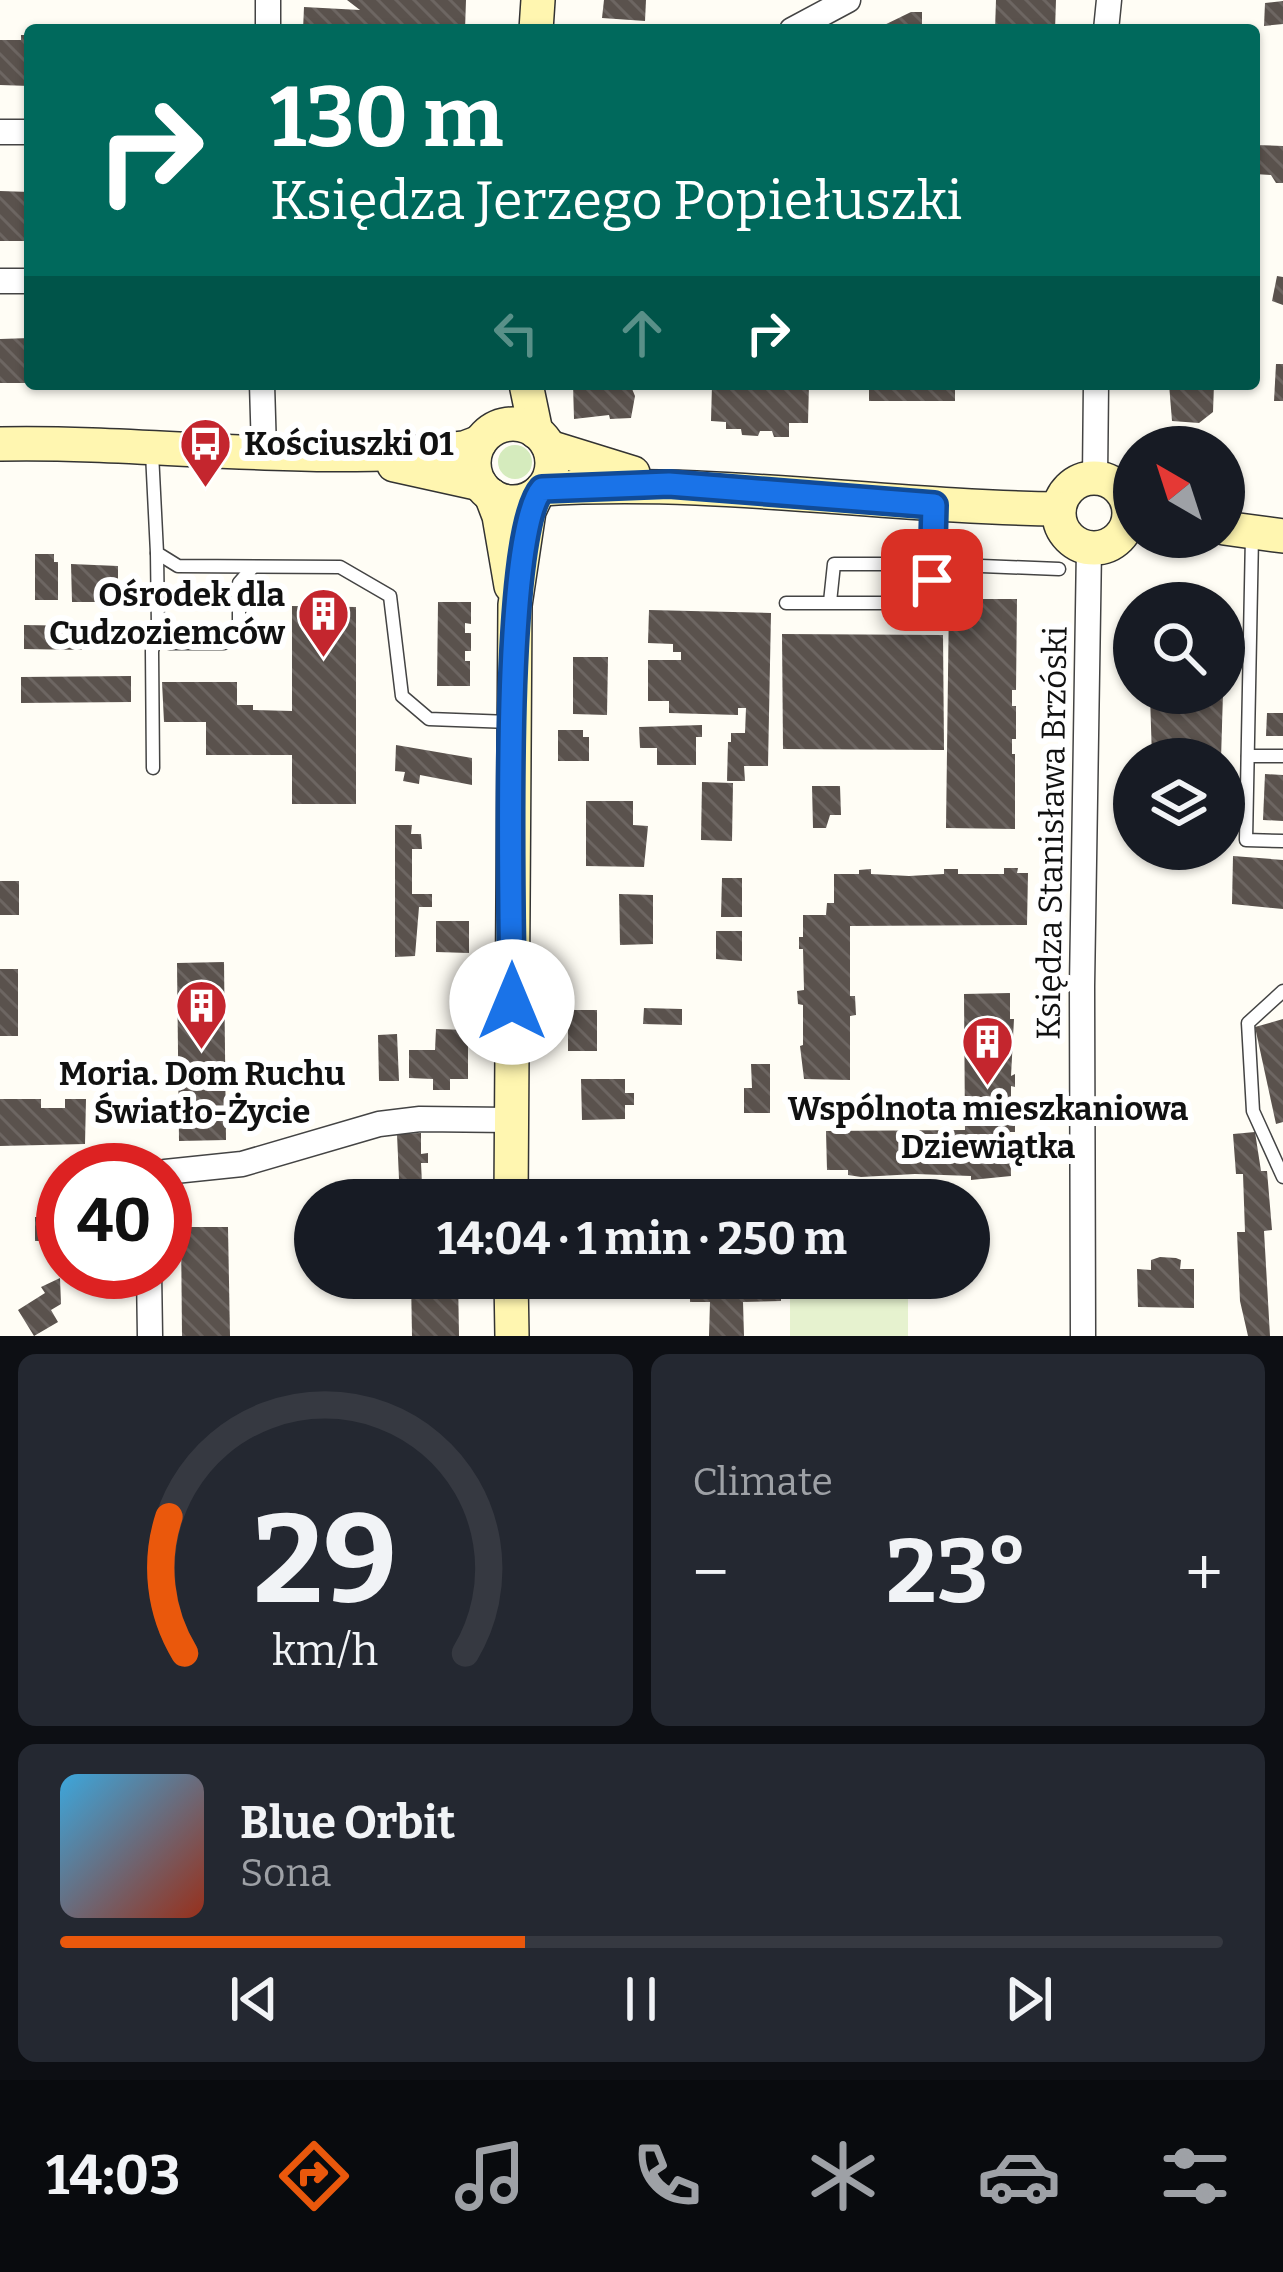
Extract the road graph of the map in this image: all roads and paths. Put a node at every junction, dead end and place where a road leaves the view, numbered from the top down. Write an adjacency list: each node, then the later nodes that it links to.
1 (848, 0): 2 (street)
2 (803, 24)
3 (262, 390): 11 (street)
4 (506, 390): 7 (street)
5 (528, 390): 8 (street)
6 (1096, 390): 13 (street)
7 (487, 435): 8 (street); 12 (street); 16 (street)
8 (543, 439): 14 (street); 17 (street)
9 (0, 444): 10 (street)
10 (152, 446): 11 (street); 23 (lane)
11 (264, 451): 12 (street)
12 (357, 457): 16 (street)
13 (1095, 477): 15 (street); 19 (street)
14 (669, 484): 17 (street); 18 (street)
15 (1113, 484)
16 (486, 489): 17 (street); 33 (street)
17 (540, 491): 33 (street)
18 (934, 505): 19 (street); 24 (lane)
19 (1059, 509): 22 (street)
20 (1253, 532): 36 (lane)
21 (1113, 542): 22 (street)
22 (1089, 548): 49 (street, Księdza Stanisława Brzóski)
23 (158, 553): 25 (lane); 29 (lane)
24 (932, 564): 28 (lane); 31 (lane); 31 (lane)
25 (178, 566): 27 (lane); 29 (lane)
26 (253, 566): 27 (lane); 30 (lane); 35 (lane)
27 (226, 567): 30 (lane)
28 (1058, 569)
29 (158, 579): 34 (lane)
30 (239, 583): 34 (lane)
31 (830, 602): 32 (lane)
32 (786, 603)
33 (515, 605): 35 (street)
34 (158, 628): 38 (lane)
35 (513, 722): 41 (street)
36 (1248, 756): 37 (lane); 39 (lane)
37 (1283, 756)
38 (153, 768)
39 (1283, 841)
40 (1283, 991): 43 (lane)
41 (512, 1120): 42 (street); 44 (street)
42 (192, 1169)
43 (1283, 1178)
44 (511, 1179)
45 (149, 1299): 47 (street)
46 (511, 1299): 48 (street)
47 (150, 1336)
48 (512, 1336)
49 (1083, 1336)

